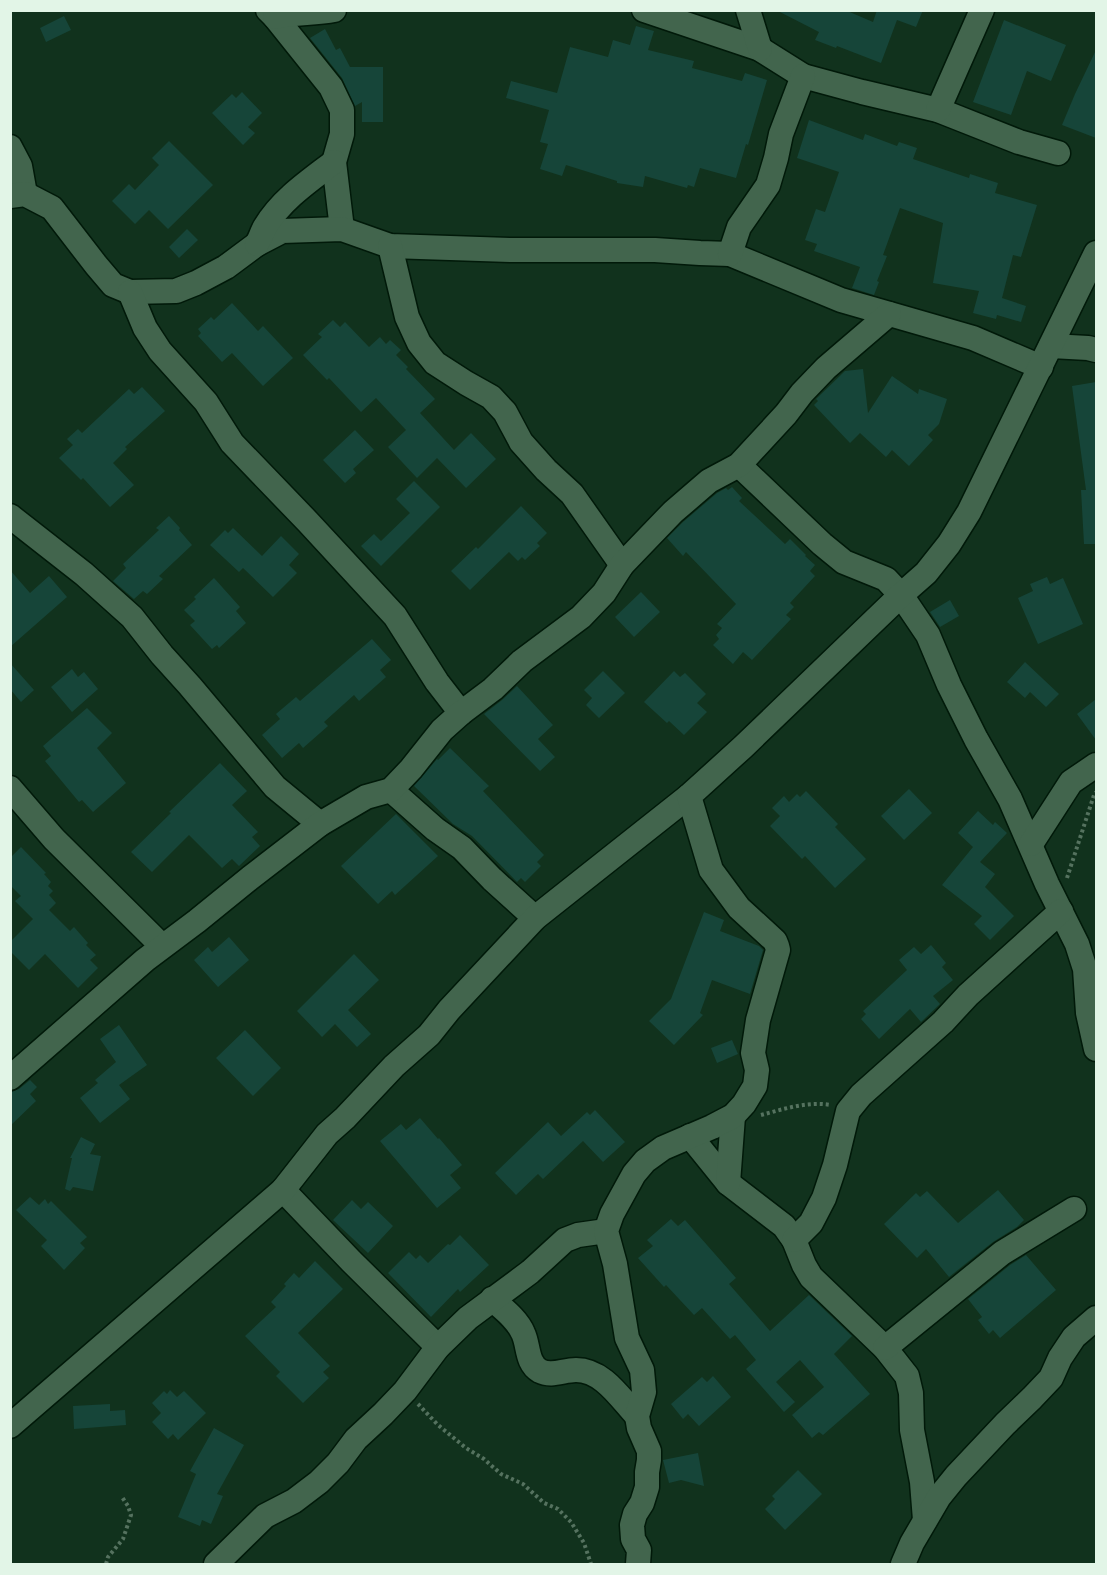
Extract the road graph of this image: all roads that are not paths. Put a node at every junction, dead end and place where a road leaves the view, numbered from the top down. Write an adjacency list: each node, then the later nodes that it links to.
1 (334, 10): 5 (street)
2 (644, 10): 6 (street)
3 (748, 10): 6 (street)
4 (982, 10): 8 (street)
5 (271, 14): 11 (street)
6 (760, 49): 7 (street)
7 (804, 76): 8 (street); 17 (street)
8 (938, 110): 10 (street)
9 (10, 147): 12 (street)
10 (1058, 153)
11 (334, 162): 13 (street); 14 (street)
12 (18, 195): 18 (street)
13 (342, 229): 14 (street); 15 (street)
14 (257, 244): 18 (street)
15 (390, 246): 17 (street); 25 (street)
16 (1096, 253): 20 (street)
17 (730, 254): 19 (street)
18 (130, 292): 27 (street)
19 (889, 314): 22 (street); 23 (street)
20 (1051, 346): 21 (street); 22 (street)
21 (1096, 350)
22 (1041, 368): 26 (street)
23 (740, 465): 25 (street); 26 (street)
24 (10, 516): 33 (street)
25 (622, 565): 27 (street)
26 (901, 595): 31 (street); 34 (street)
27 (461, 713): 30 (street)
28 (1096, 765): 34 (street)
29 (10, 788): 32 (street)
30 (391, 790): 33 (street); 36 (street)
31 (689, 796): 36 (street); 40 (street)
32 (22, 817): 37 (street)
33 (320, 824): 37 (street)
34 (1031, 844): 35 (street)
35 (1061, 911): 38 (street); 46 (street)
36 (535, 918): 43 (street)
37 (162, 946): 39 (street)
38 (1096, 1049)
39 (10, 1078)
40 (733, 1116): 41 (street); 42 (street)
41 (690, 1136): 42 (street); 45 (street)
42 (728, 1182): 46 (street)
43 (283, 1190): 49 (street); 52 (street)
44 (1074, 1209): 50 (street)
45 (606, 1231): 47 (street); 51 (street)
46 (794, 1240): 50 (street)
47 (492, 1299): 49 (street); 51 (street)
48 (1096, 1318): 54 (street)
49 (438, 1347): 56 (street)
50 (885, 1348): 53 (street)
51 (637, 1416): 57 (street)
52 (10, 1426)
53 (918, 1466): 54 (street); 55 (street)
54 (956, 1476): 55 (street)
55 (925, 1520): 58 (street)
56 (216, 1564)
57 (638, 1564)
58 (903, 1564)

